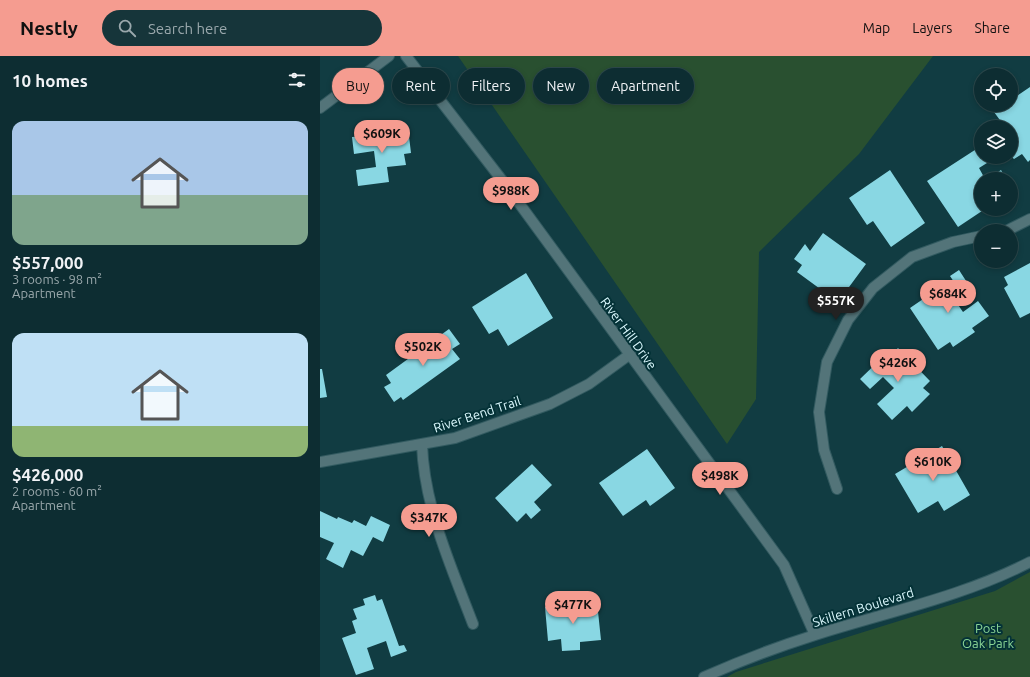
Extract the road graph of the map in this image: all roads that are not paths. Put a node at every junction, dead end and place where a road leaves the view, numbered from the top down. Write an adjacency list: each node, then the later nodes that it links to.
1 (389, 56): 3 (street)
2 (406, 56): 7 (street, River Hill Drive)
3 (320, 108)
4 (1030, 219): 5 (street)
5 (1018, 225)
6 (974, 238): 10 (street)
7 (629, 355): 8 (street, River Bend Trail); 13 (street, River Hill Drive)
8 (422, 444): 9 (street, River Bend Trail); 12 (street)
9 (320, 462)
10 (837, 489)
11 (1030, 562): 13 (street, Skillern Boulevard)
12 (473, 624)
13 (815, 635): 14 (street, Skillern Boulevard)
14 (704, 677)

